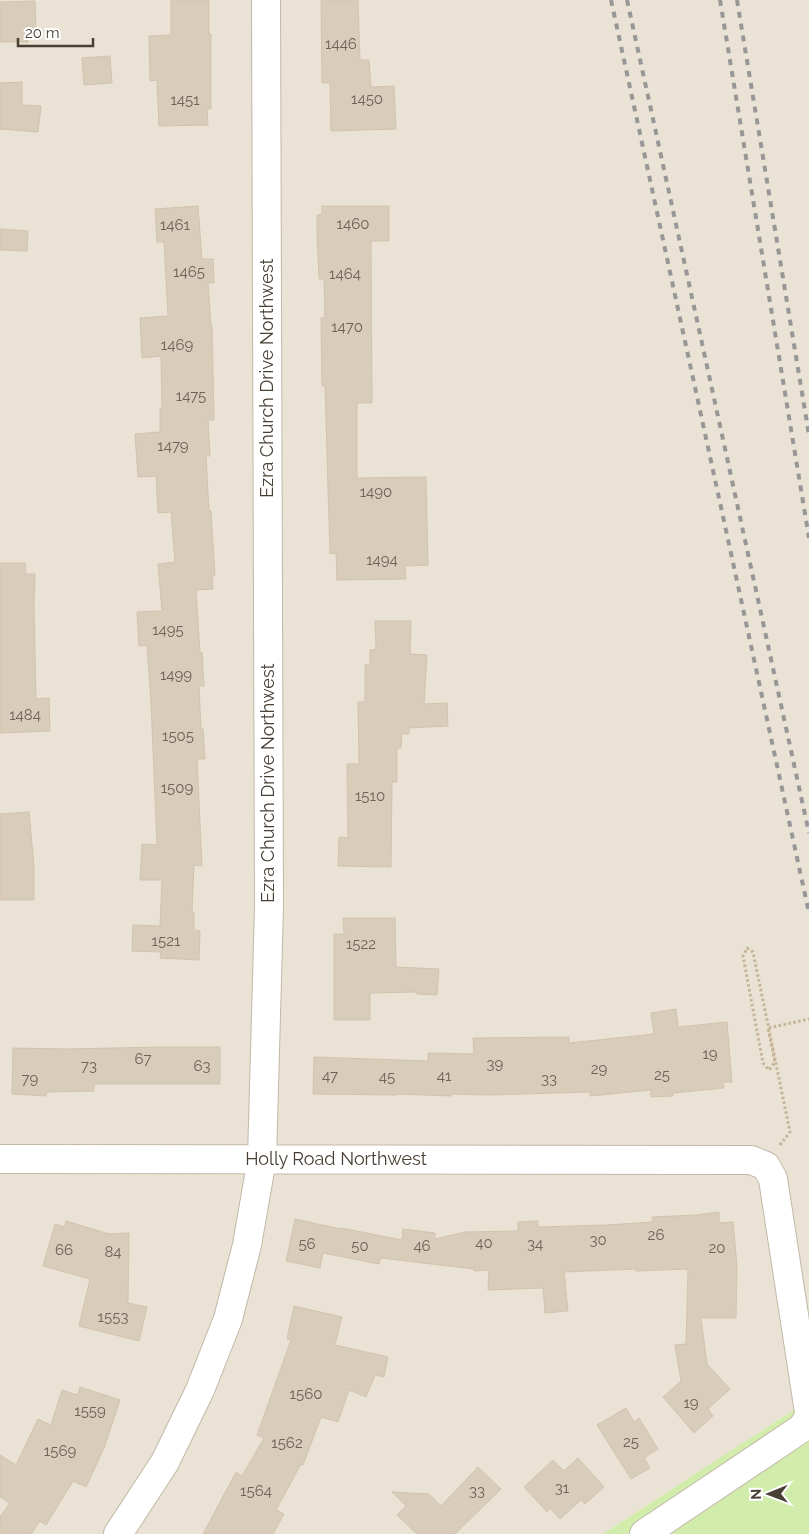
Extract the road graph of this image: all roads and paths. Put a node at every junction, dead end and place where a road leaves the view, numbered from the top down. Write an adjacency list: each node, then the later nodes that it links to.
1 (266, 0): 4 (street, Ezra Church Drive Northwest)
2 (809, 1019): 5 (path)
3 (0, 1159): 4 (street, Holly Road Northwest)
4 (262, 1159): 5 (street, Holly Road Northwest); 8 (street, Ezra Church Drive Northwest)
5 (766, 1166): 6 (street)
6 (809, 1412)
7 (809, 1417): 9 (street)
8 (118, 1534)
9 (644, 1534)

